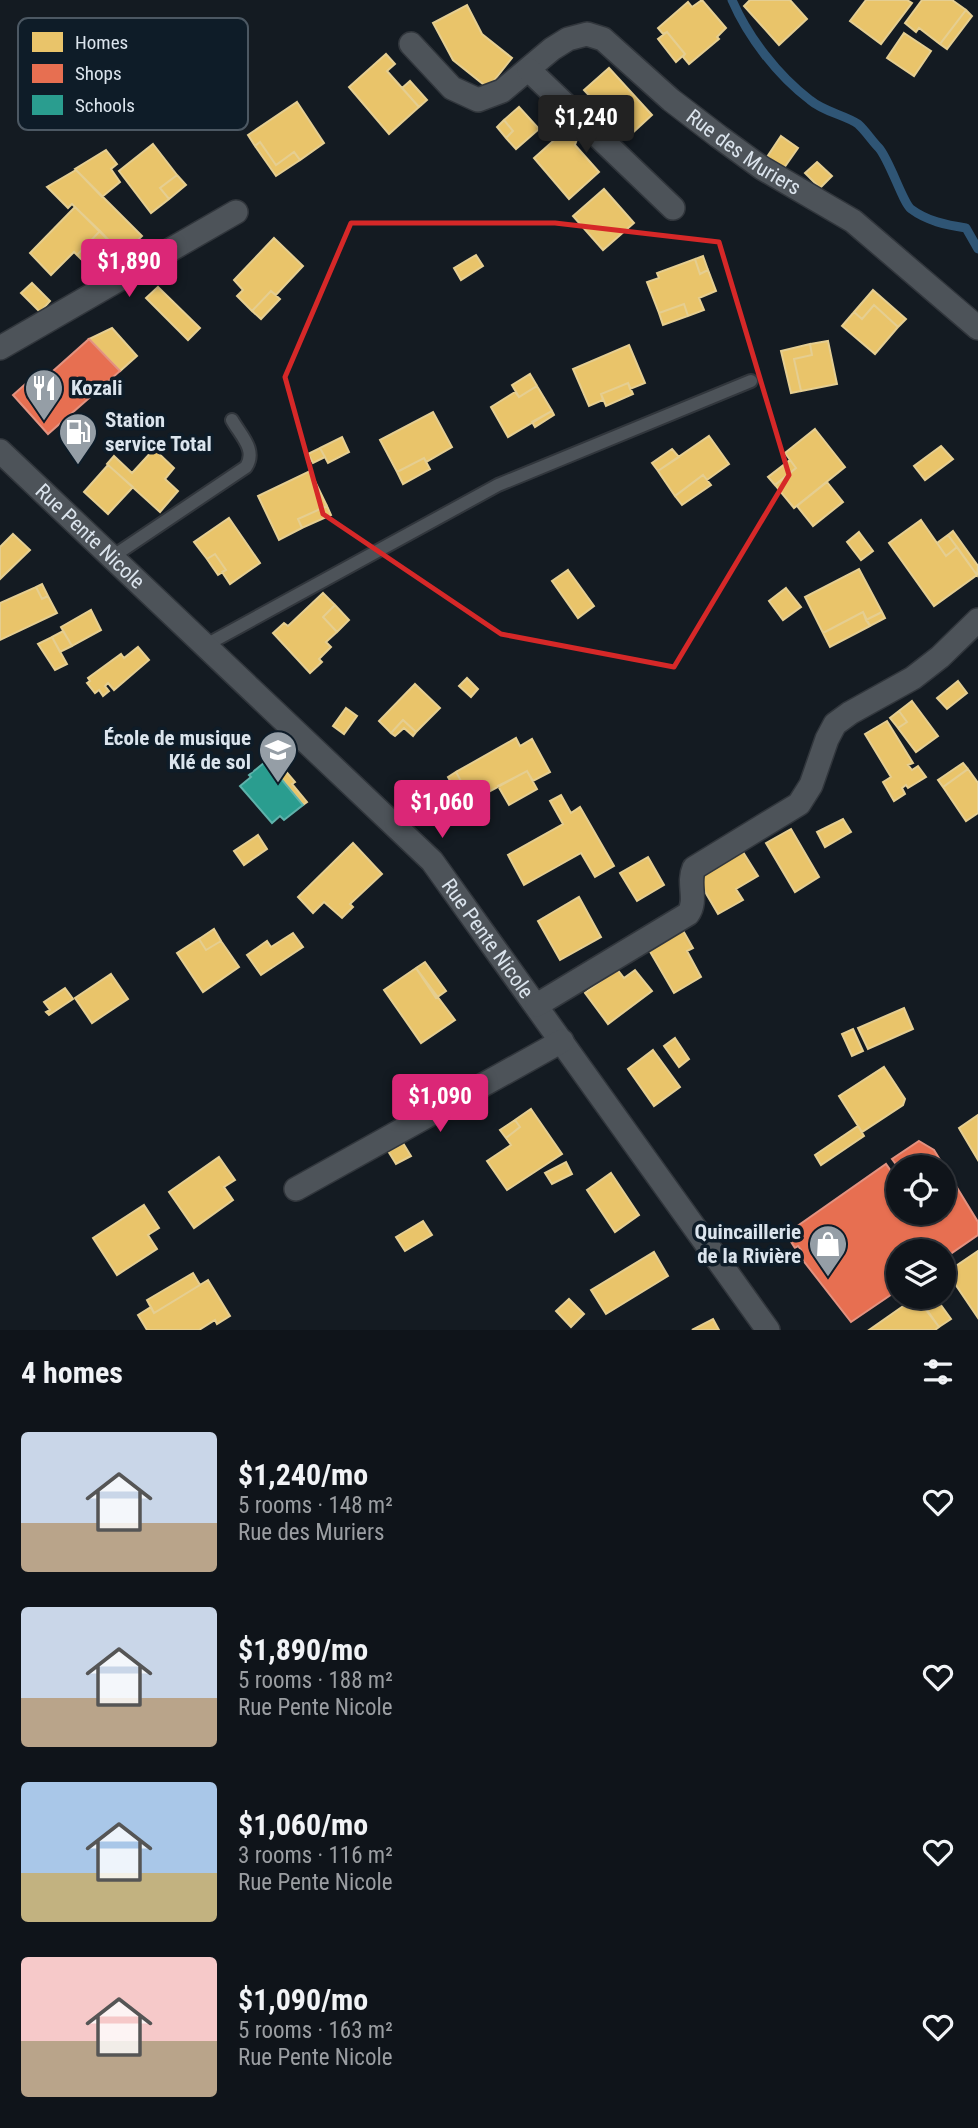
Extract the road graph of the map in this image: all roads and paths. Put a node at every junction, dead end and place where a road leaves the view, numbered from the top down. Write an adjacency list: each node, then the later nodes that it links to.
1 (411, 44): 2 (street, Rue des Muriers)
2 (529, 70): 3 (street); 5 (street, Rue des Muriers)
3 (673, 208)
4 (236, 212): 6 (street)
5 (978, 328)
6 (0, 348)
7 (751, 381): 12 (lane)
8 (232, 420): 10 (lane)
9 (0, 451): 10 (street, Rue Pente Nicole)
10 (112, 557): 12 (street, Rue Pente Nicole)
11 (978, 621): 13 (street)
12 (206, 645): 13 (street, Rue Pente Nicole)
13 (537, 1005): 14 (street, Rue Pente Nicole)
14 (562, 1041): 15 (street); 16 (street, Rue Pente Nicole)
15 (296, 1189)
16 (768, 1330)

